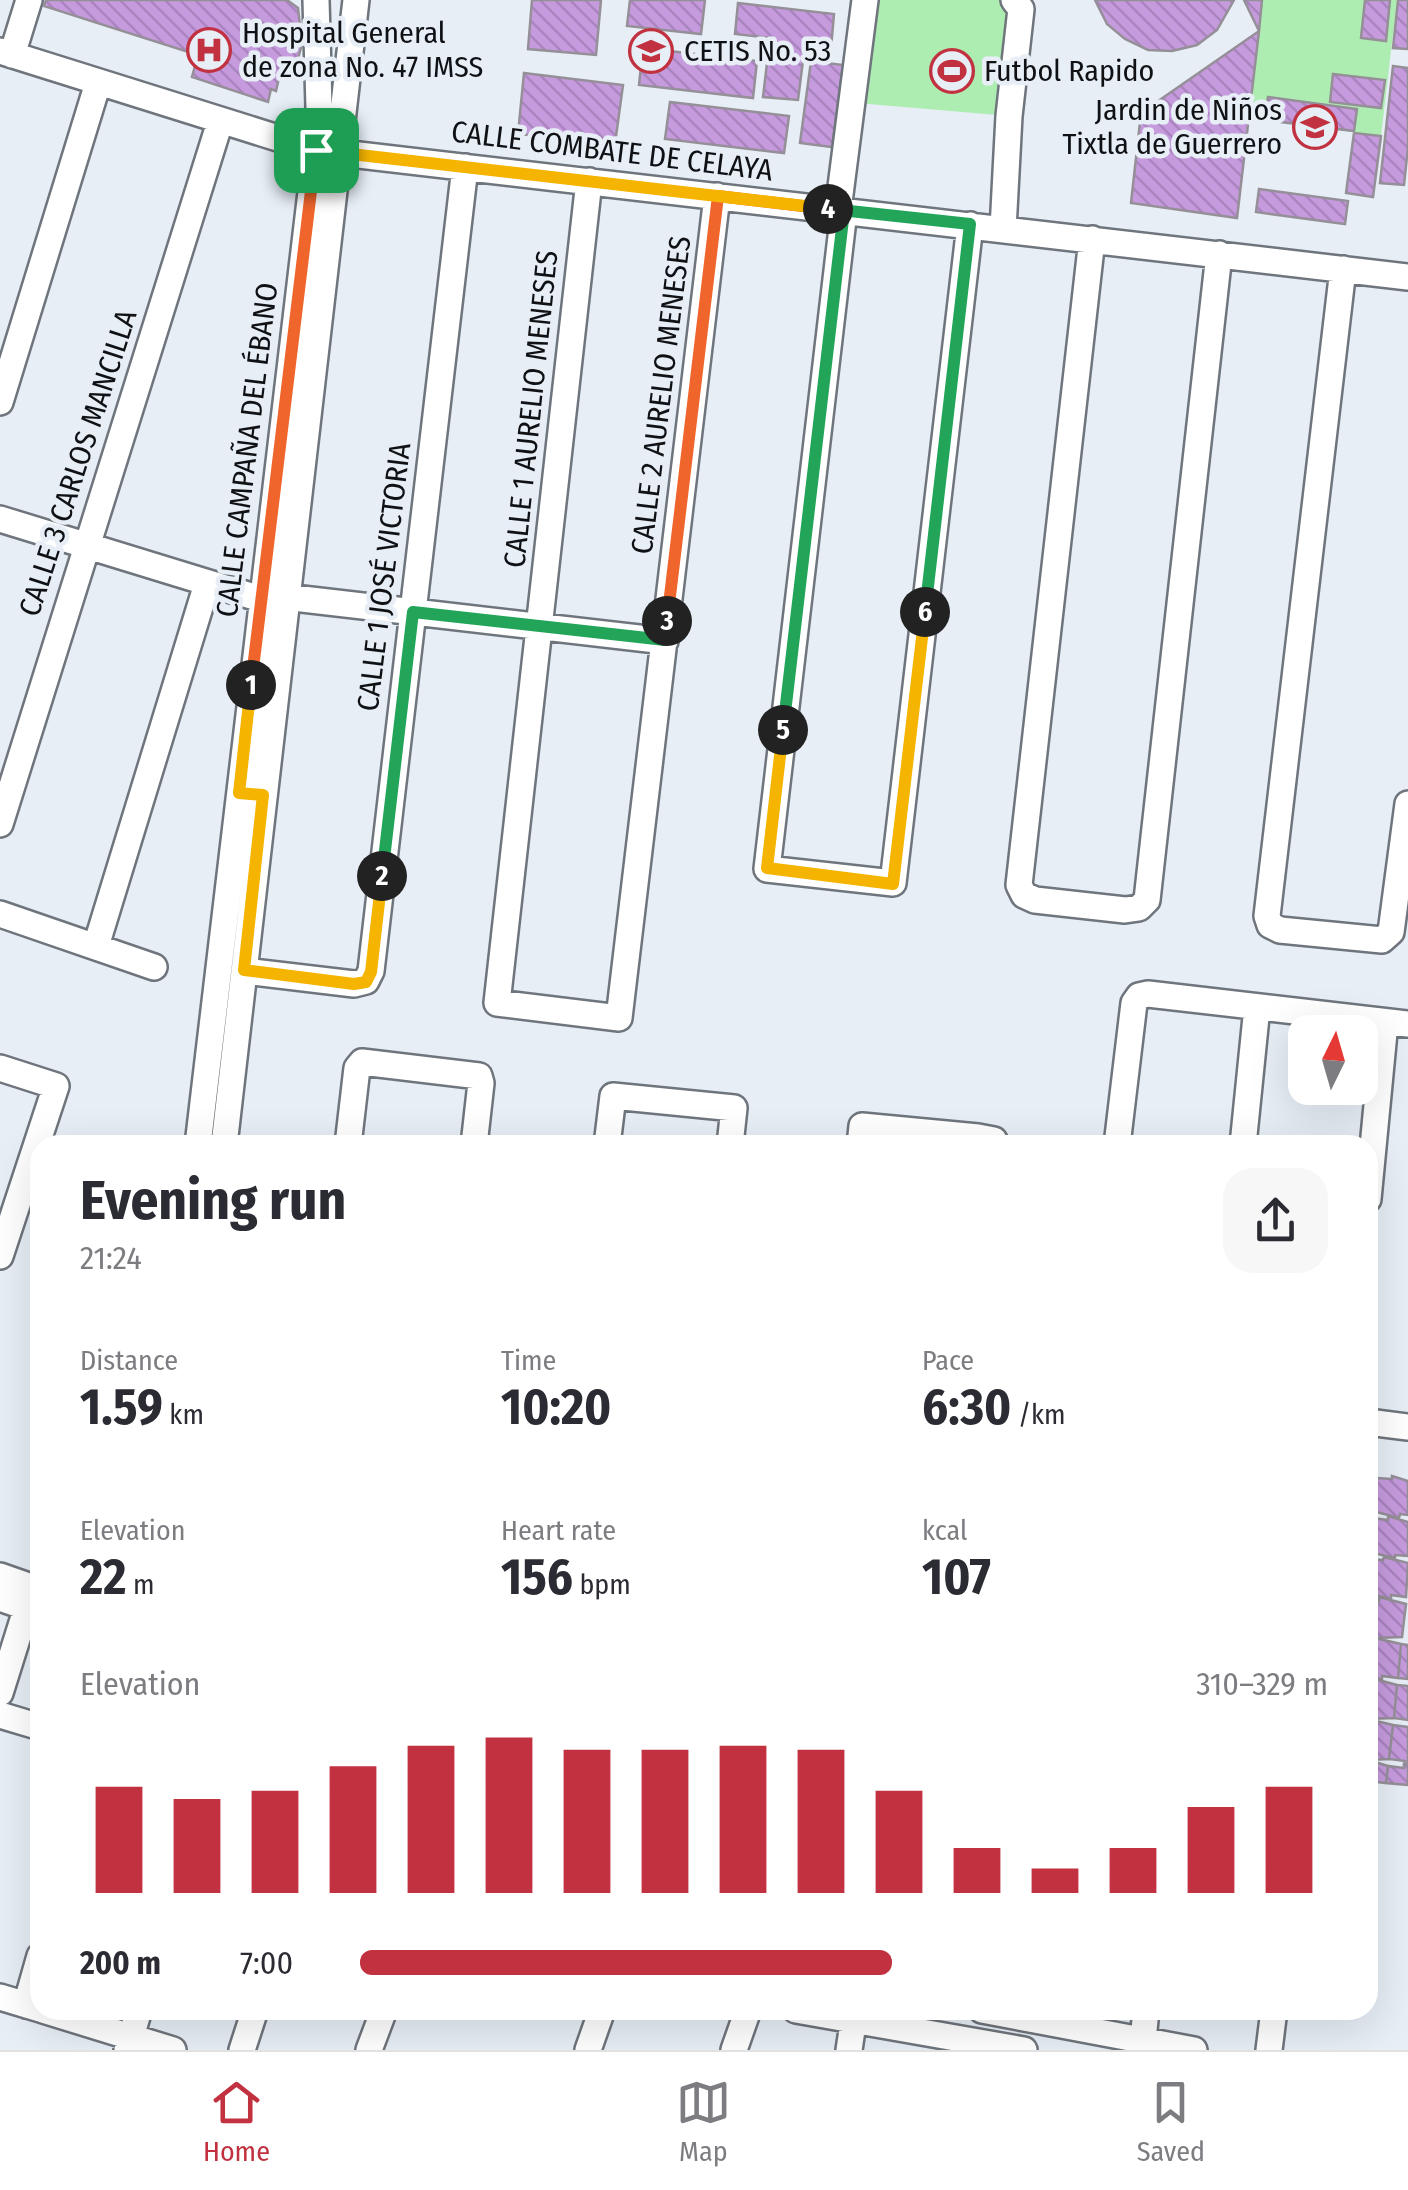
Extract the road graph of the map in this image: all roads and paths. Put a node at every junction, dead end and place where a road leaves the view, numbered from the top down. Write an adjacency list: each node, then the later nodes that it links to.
1 (29, 0): 6 (street)
2 (316, 0): 9 (street, CALLE CAMPAÑA DEL ÉBANO)
3 (356, 0): 9 (street, CALLE CAMPAÑA DEL ÉBANO)
4 (865, 0): 13 (street)
5 (1014, 0): 15 (street)
6 (6, 53): 7 (street, CALLE COMBATE DE CELAYA)
7 (98, 83): 8 (street, CALLE COMBATE DE CELAYA); 20 (street)
8 (220, 122): 9 (street, CALLE COMBATE DE CELAYA); 22 (street, CALLE 3 CARLOS MANCILLA)
9 (326, 151): 10 (street, CALLE COMBATE DE CELAYA); 24 (street, CALLE CAMPAÑA DEL ÉBANO)
10 (465, 167): 11 (street, CALLE COMBATE DE CELAYA); 25 (street, CALLE 1 JOSÉ VICTORIA)
11 (588, 181): 12 (street, CALLE COMBATE DE CELAYA); 26 (street, CALLE 1 AURELIO MENESES)
12 (718, 196): 13 (street, CALLE COMBATE DE CELAYA); 27 (street, CALLE 2 AURELIO MENESES)
13 (841, 210): 14 (street, CALLE COMBATE DE CELAYA); 14 (street)
14 (970, 224): 15 (street, CALLE COMBATE DE CELAYA)
15 (1003, 229): 16 (street, CALLE COMBATE DE CELAYA)
16 (1092, 239): 17 (street, CALLE COMBATE DE CELAYA); 17 (street)
17 (1219, 254): 18 (street, CALLE COMBATE DE CELAYA)
18 (1343, 268): 19 (street, CALLE COMBATE DE CELAYA); 29 (street)
19 (1408, 276)
20 (0, 402)
21 (0, 519): 22 (street)
22 (86, 546): 23 (street); 30 (street, CALLE 3 CARLOS MANCILLA)
23 (207, 584): 24 (street); 32 (street)
24 (273, 598): 25 (street); 28 (street, CALLE CAMPAÑA DEL ÉBANO)
25 (413, 612): 26 (street); 34 (street, CALLE 1 JOSÉ VICTORIA)
26 (540, 626): 27 (street); 36 (street, CALLE 1 AURELIO MENESES)
27 (665, 640): 36 (street, CALLE 2 AURELIO MENESES)
28 (251, 794): 34 (street, CALLE CAMPAÑA DEL ÉBANO); 40 (street, CALLE CAMPAÑA DEL ÉBANO)
29 (1408, 804)
30 (0, 824)
31 (0, 914): 32 (street)
32 (96, 946): 33 (street)
33 (154, 967)
34 (244, 970): 41 (street, CALLE CAMPAÑA DEL ÉBANO)
35 (1257, 1007): 37 (street); 46 (street); 47 (street)
36 (619, 1018)
37 (1397, 1023): 48 (street)
38 (0, 1068): 39 (street)
39 (40, 1135)
40 (200, 1135)
41 (225, 1135)
42 (349, 1135): 43 (street)
43 (475, 1135)
44 (608, 1135): 45 (street)
45 (731, 1135)
46 (1118, 1135)
47 (1244, 1135)
48 (1378, 1138)
49 (30, 1165): 50 (street)
50 (0, 1256)
51 (1378, 1423): 52 (street)
52 (1408, 1427)
53 (0, 1576): 55 (street)
54 (0, 1598): 56 (street)
55 (30, 1598)
56 (30, 1602)
57 (30, 1614): 58 (street)
58 (0, 1694)
59 (0, 1715): 60 (street)
60 (30, 1724)
61 (0, 1997): 62 (street)
62 (30, 2006)
63 (68, 2020): 76 (street)
64 (252, 2020): 79 (street)
65 (380, 2020): 80 (street)
66 (598, 2020): 81 (street)
67 (744, 2020): 82 (street)
68 (853, 2020): 83 (street)
69 (876, 2020): 77 (street)
70 (993, 2020): 77 (street)
71 (1044, 2020): 85 (street)
72 (1060, 2020): 75 (street)
73 (1145, 2020): 75 (street)
74 (1273, 2020): 87 (street)
75 (1143, 2040): 86 (street)
76 (128, 2043): 78 (street)
77 (994, 2047): 84 (street)
78 (173, 2050)
79 (242, 2050)
80 (369, 2050)
81 (588, 2050)
82 (734, 2050)
83 (849, 2050)
84 (1024, 2050)
85 (1041, 2050)
86 (1194, 2050)
87 (1269, 2050)

